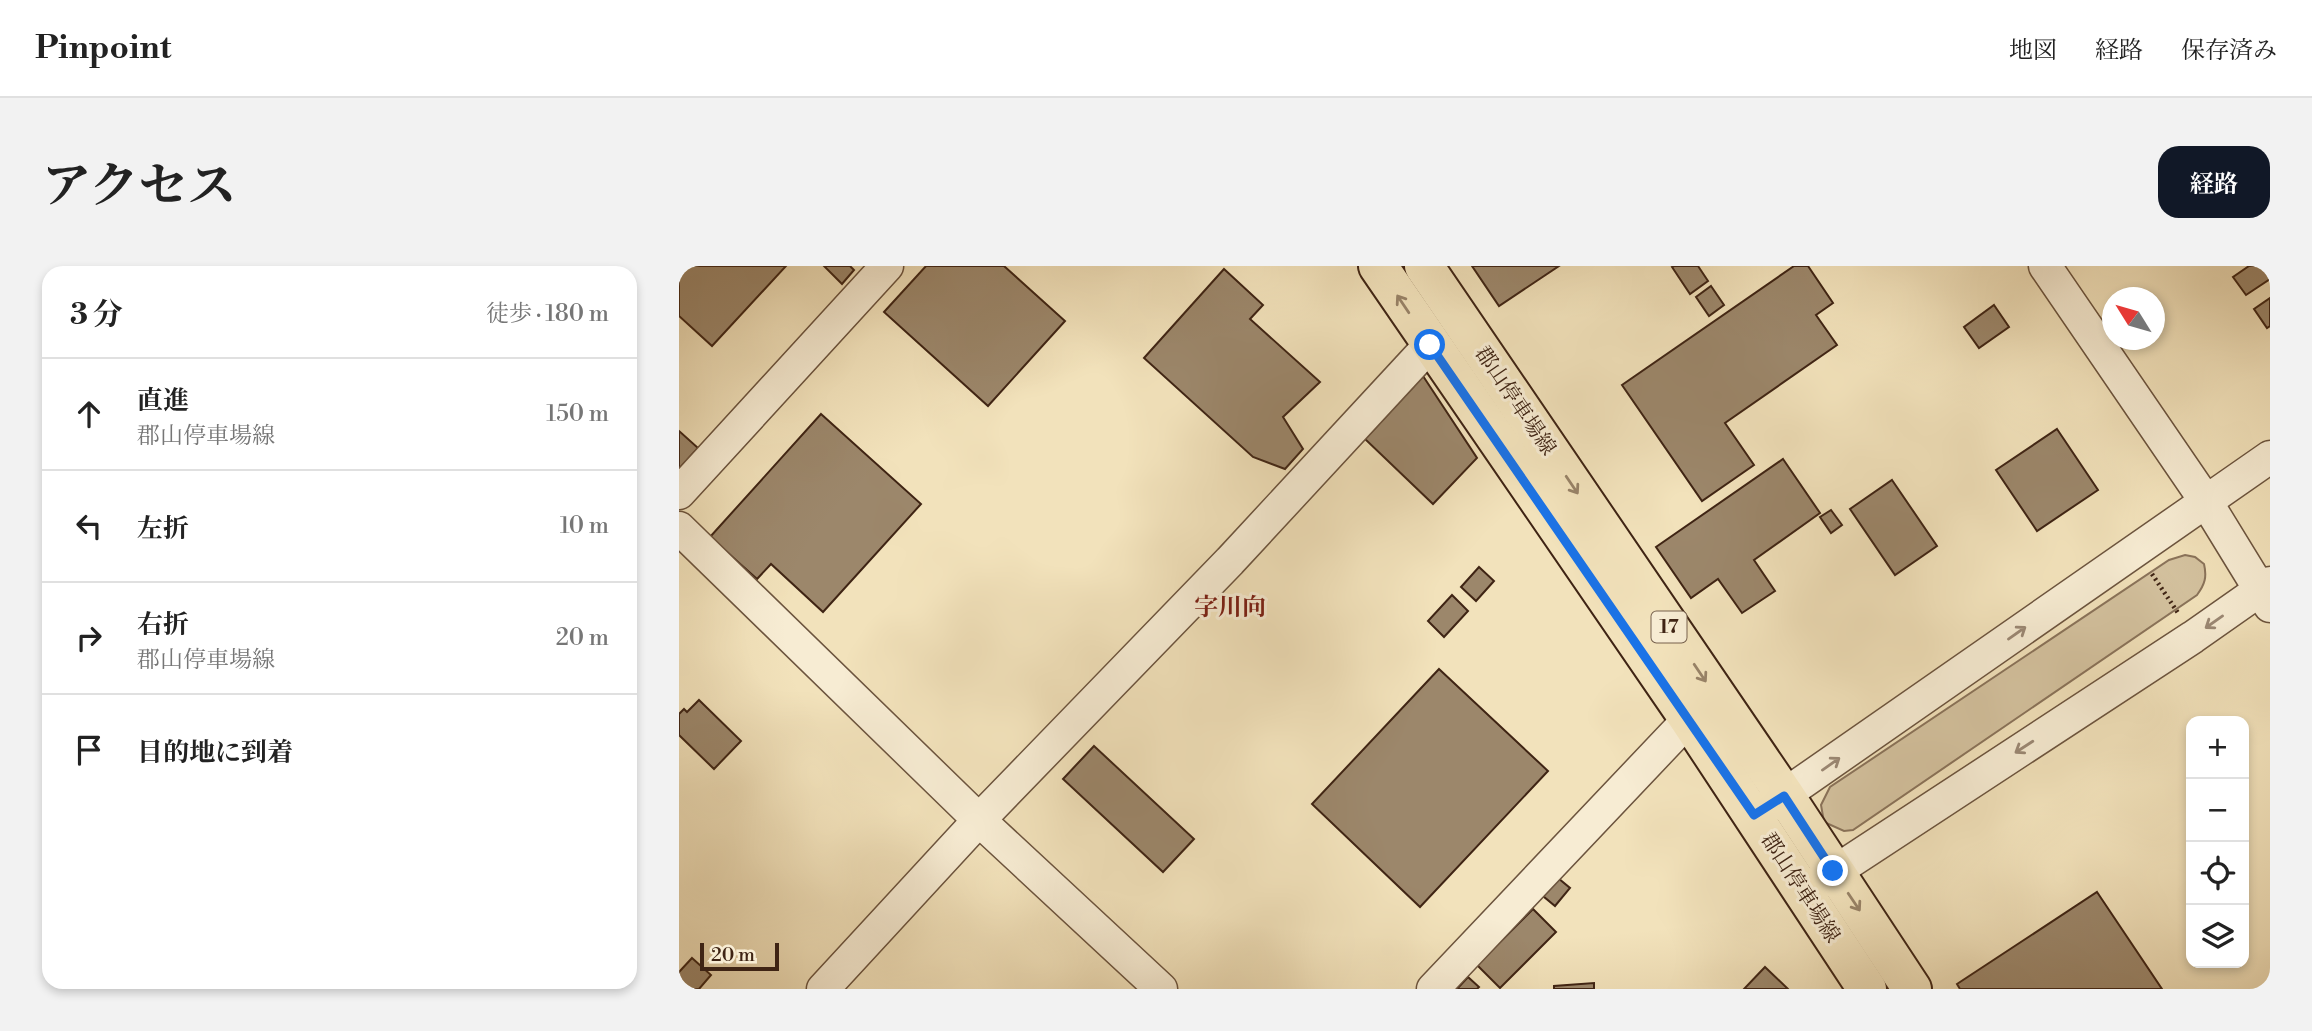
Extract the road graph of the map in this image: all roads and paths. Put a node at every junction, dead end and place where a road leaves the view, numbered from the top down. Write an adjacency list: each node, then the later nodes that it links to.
1 (887, 266): 7 (street)
2 (1378, 266): 5 (main road, 郡山停車場線 / 17, one-way to 2)
3 (1424, 266): 14 (main road, 郡山停車場線 / 17, one-way to 14)
4 (2045, 266): 8 (street)
5 (1430, 345): 13 (main road, 郡山停車場線 / 17); 15 (street)
6 (2270, 457): 8 (street)
7 (679, 493)
8 (2205, 500): 10 (street); 11 (street)
9 (679, 528): 15 (street)
10 (2137, 549): 12 (path); 14 (street, one-way to 10)
11 (2266, 593): 12 (street, one-way to 12)
12 (2193, 637): 16 (street, one-way to 16)
13 (1689, 719): 14 (main road, 郡山停車場線 / 17); 20 (street)
14 (1769, 806): 16 (main road, 郡山停車場線 / 17); 17 (main road, 郡山停車場線 / 17)
15 (979, 820): 18 (street); 19 (street)
16 (1833, 871): 17 (street); 22 (main road, 郡山停車場線 / 17, one-way to 22)
17 (1803, 894): 21 (main road, 郡山停車場線 / 17)
18 (823, 989)
19 (1161, 989)
20 (1433, 989)
21 (1867, 989)
22 (1912, 989)

